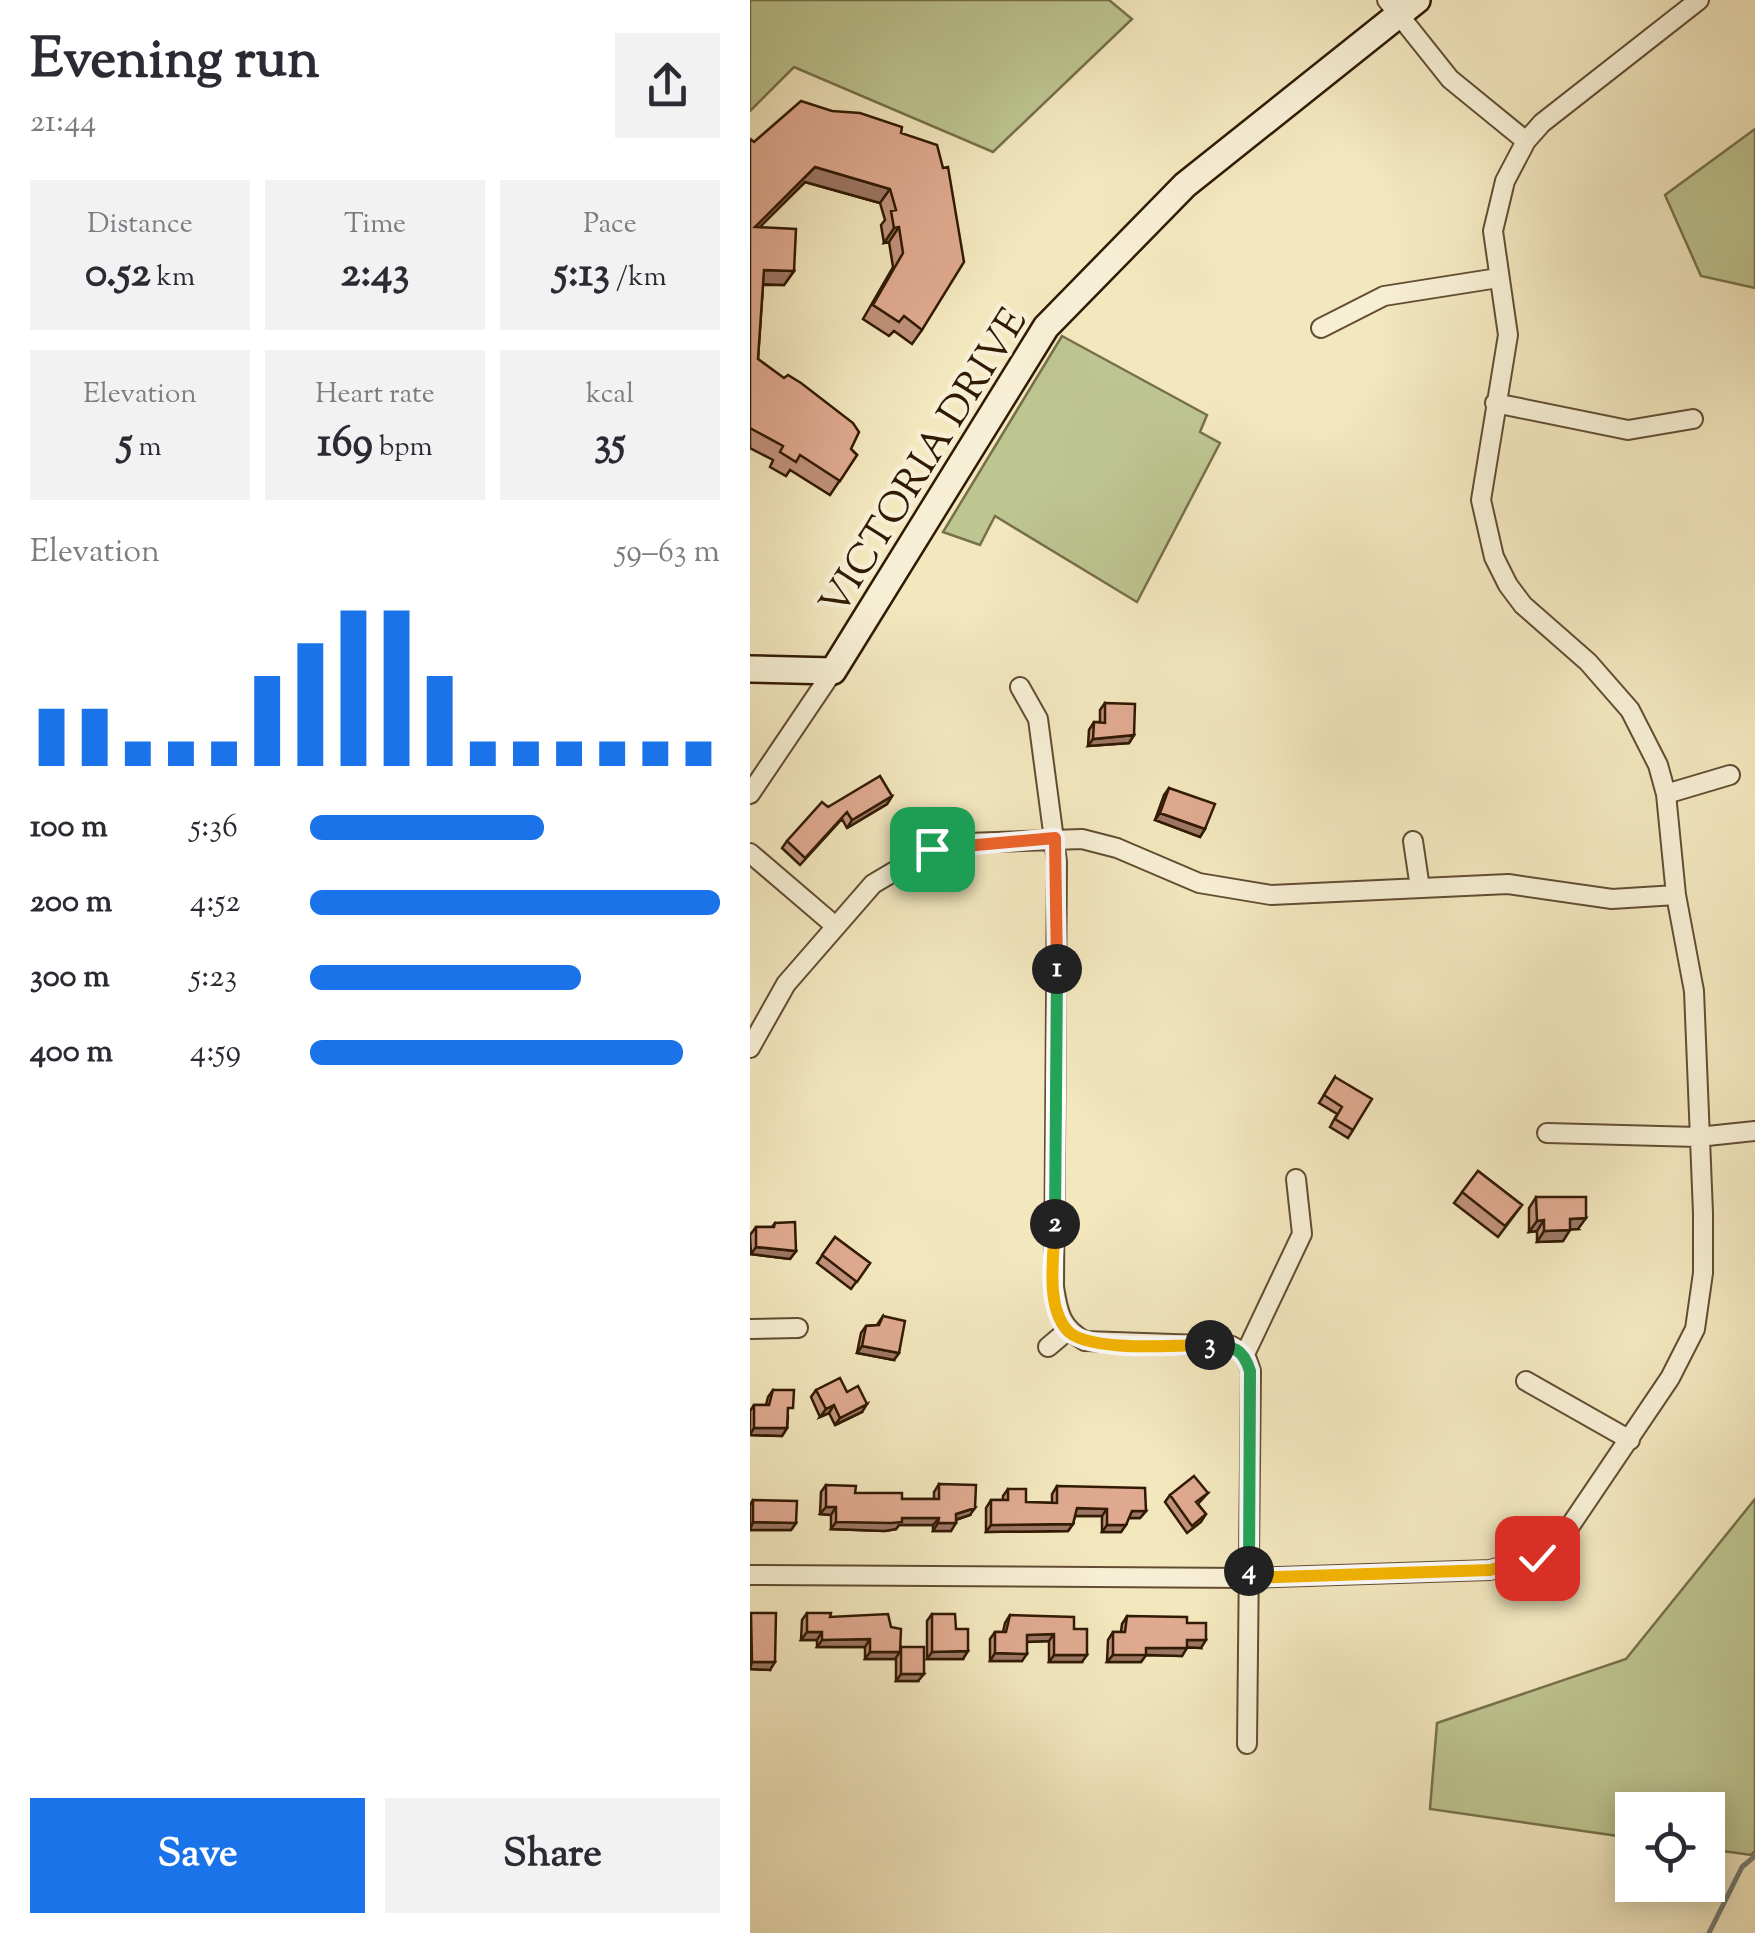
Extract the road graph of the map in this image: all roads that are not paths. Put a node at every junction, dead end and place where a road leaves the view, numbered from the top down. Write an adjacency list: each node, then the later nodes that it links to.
1 (1698, 0): 3 (street)
2 (1401, 5): 3 (street); 9 (street, VICTORIA DRIVE)
3 (1526, 140): 4 (street)
4 (1498, 278): 5 (street); 6 (street)
5 (1321, 328)
6 (1495, 404): 7 (street); 13 (street)
7 (1693, 418)
8 (750, 669): 9 (street)
9 (833, 670): 12 (street, VICTORIA DRIVE)
10 (1020, 687): 14 (street)
11 (1730, 775): 13 (street)
12 (750, 794)
13 (1666, 794): 18 (street)
14 (1055, 838): 17 (street); 19 (street); 27 (street)
15 (1414, 841): 17 (street)
16 (750, 853): 19 (street)
17 (1420, 888): 18 (street)
18 (1676, 895): 23 (street)
19 (834, 924): 20 (street)
20 (750, 1048)
21 (1755, 1132): 23 (street)
22 (1547, 1133): 23 (street)
23 (1698, 1137): 31 (street)
24 (1296, 1179): 29 (street)
25 (798, 1328): 26 (street)
26 (750, 1329)
27 (1067, 1331): 28 (street); 29 (street)
28 (1048, 1347)
29 (1245, 1354): 33 (street)
30 (1526, 1381): 31 (street)
31 (1630, 1440): 33 (street)
32 (750, 1575): 33 (street)
33 (1248, 1578): 34 (street)
34 (1247, 1744)

